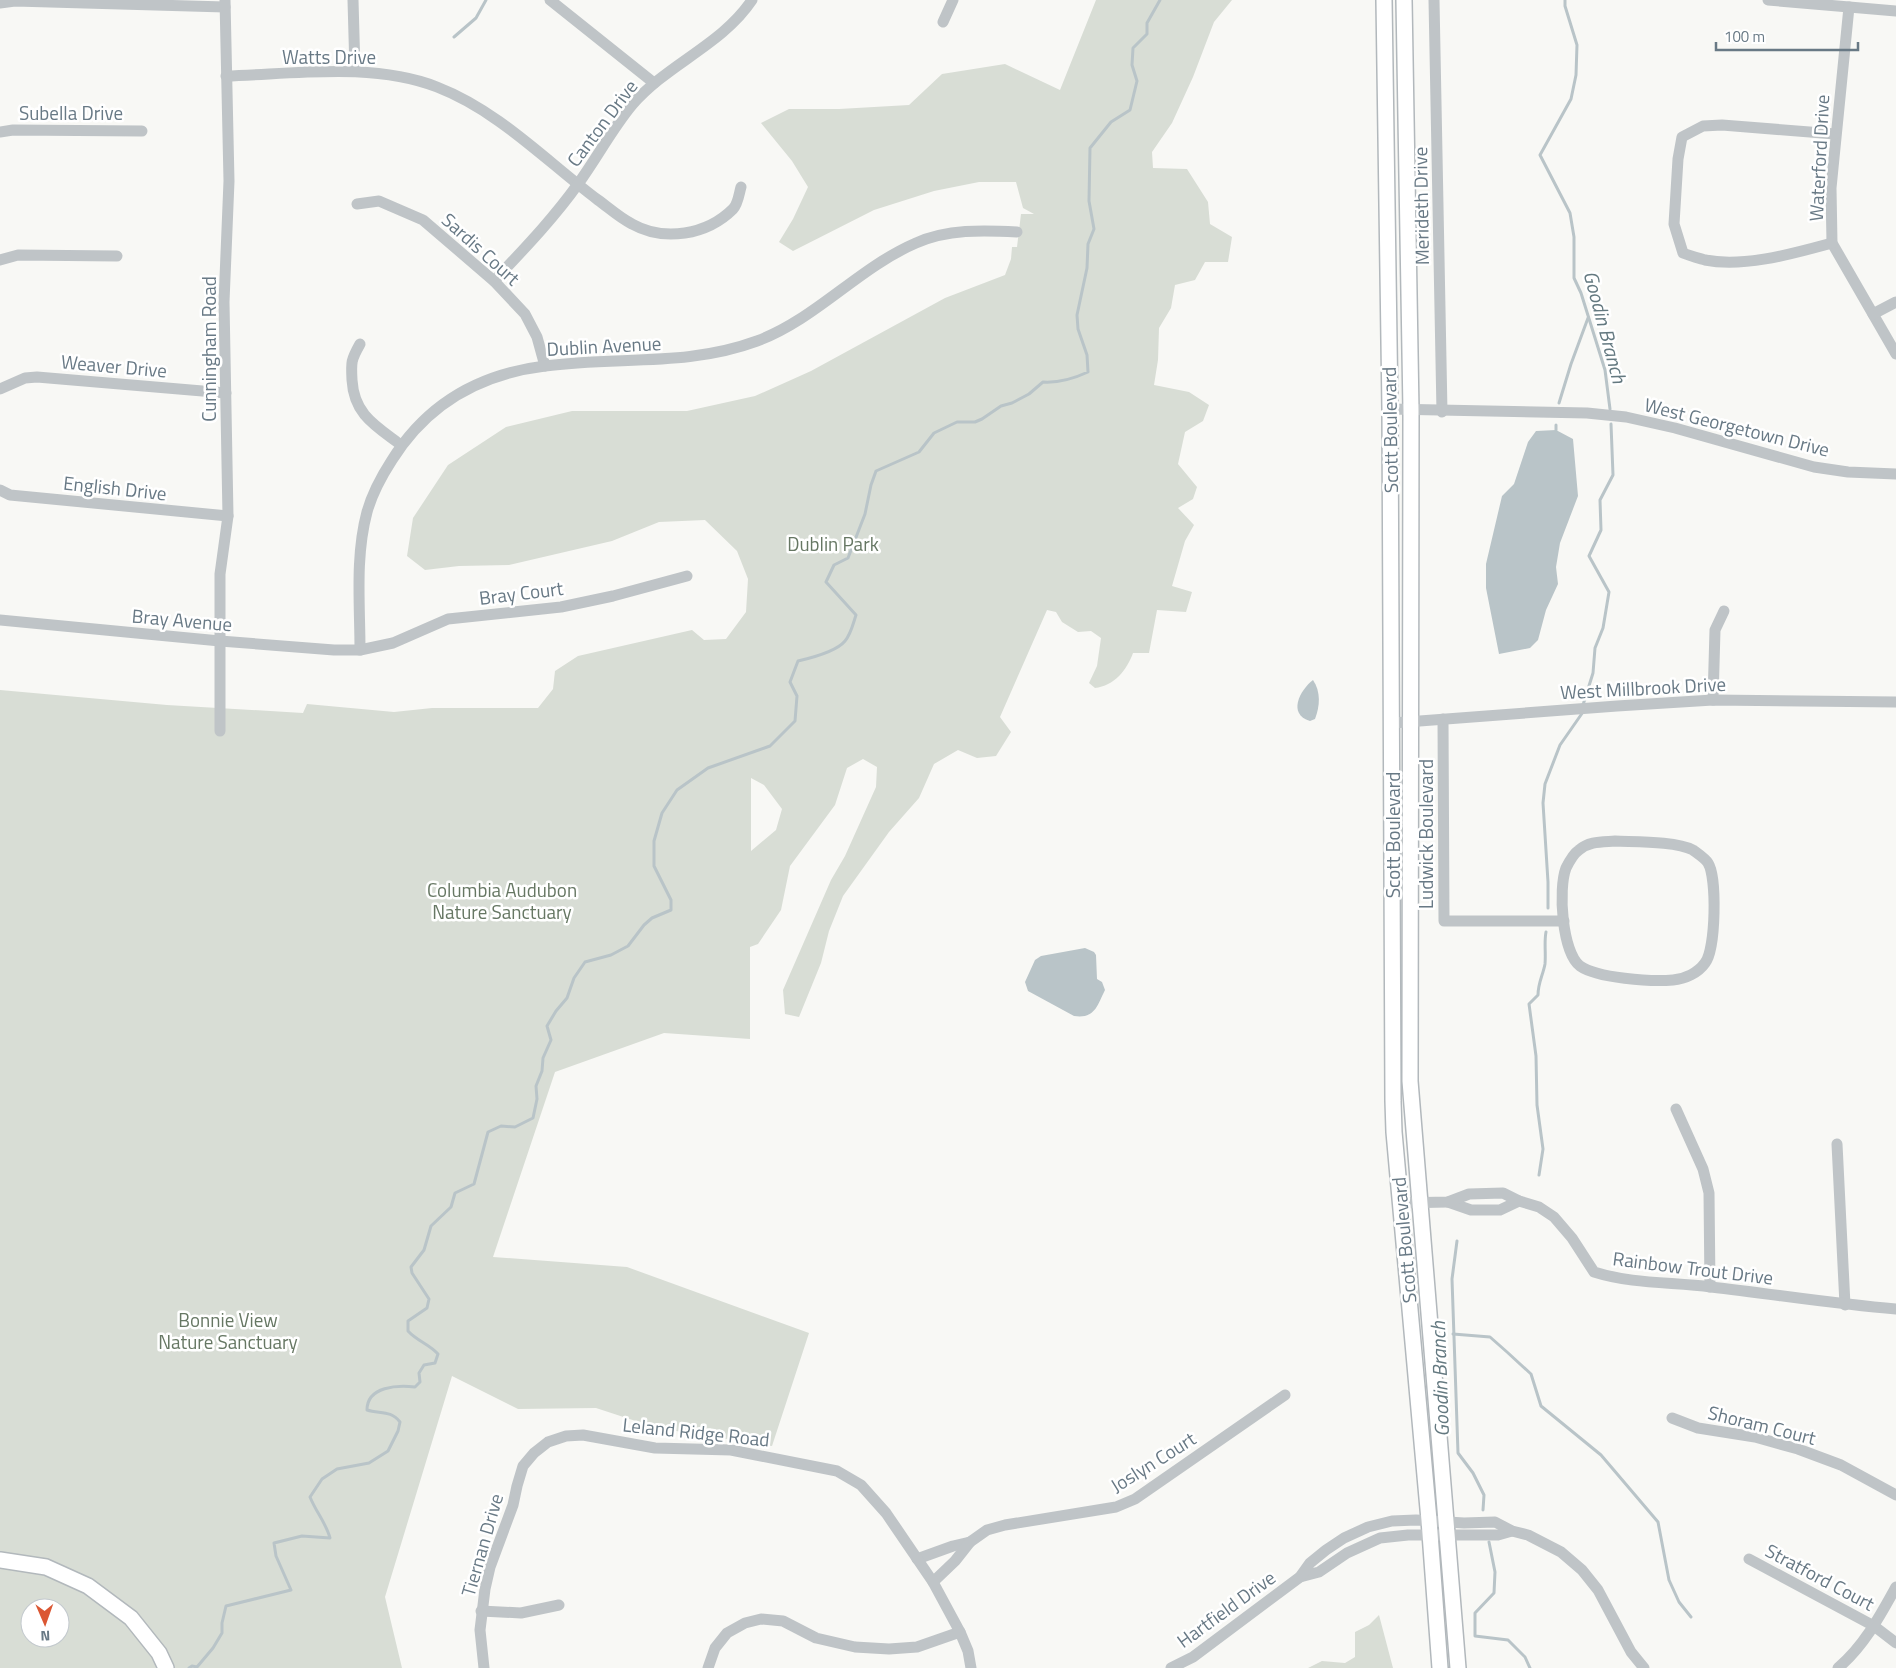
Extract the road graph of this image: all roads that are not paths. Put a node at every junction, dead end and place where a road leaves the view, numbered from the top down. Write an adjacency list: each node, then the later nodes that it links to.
1 (15, 0): 10 (street); 11 (street)
2 (353, 0): 16 (street)
3 (550, 0): 18 (street)
4 (952, 0): 15 (street)
5 (1384, 0): 37 (main road, Scott Boulevard)
6 (1404, 0): 38 (main road, Scott Boulevard)
7 (1434, 0): 39 (street, Merideth Drive)
8 (1768, 0): 13 (street)
9 (750, 1): 18 (street, Canton Drive)
10 (136, 2): 12 (street)
11 (0, 3)
12 (225, 4): 17 (street, Cunningham Road)
13 (1849, 7): 14 (street); 21 (street, Waterford Drive)
14 (1896, 11)
15 (944, 22)
16 (354, 71): 17 (street, Watts Drive); 22 (street, Watts Drive)
17 (226, 76): 36 (street, Cunningham Road)
18 (654, 83): 22 (street, Canton Drive)
19 (142, 131): 20 (street, Subella Drive)
20 (0, 132)
21 (1835, 134): 26 (street, Waterford Drive); 26 (street)
22 (578, 184): 23 (street, Watts Drive); 29 (street, Canton Drive)
23 (741, 188)
24 (357, 204): 29 (street, Sardis Court)
25 (1016, 232): 34 (street, Dublin Avenue)
26 (1832, 243): 31 (street, Waterford Drive)
27 (117, 256): 28 (street)
28 (0, 260)
29 (494, 282): 34 (street, Sardis Court)
30 (1896, 302): 31 (street)
31 (1873, 314): 33 (street, Waterford Drive)
32 (360, 344): 40 (street)
33 (1896, 354)
34 (545, 366): 40 (street, Dublin Avenue)
35 (0, 389): 36 (street, Weaver Drive)
36 (226, 393): 43 (street, Cunningham Road)
37 (1390, 409): 38 (street, West Georgetown Drive); 53 (main road, Scott Boulevard)
38 (1411, 411): 39 (street, West Georgetown Drive); 52 (main road, Scott Boulevard)
39 (1442, 412): 41 (street, West Georgetown Drive)
40 (401, 445): 48 (street, Dublin Avenue)
41 (1896, 474)
42 (0, 490): 43 (street, English Drive)
43 (228, 516): 47 (street, Cunningham Road)
44 (687, 576): 48 (street, Bray Court)
45 (1724, 612): 49 (street)
46 (0, 620): 47 (street, Bray Avenue)
47 (220, 641): 48 (street, Bray Avenue); 54 (street, Cunningham Road)
48 (360, 650)
49 (1713, 700): 50 (street, West Millbrook Drive); 51 (street, West Millbrook Drive)
50 (1896, 702)
51 (1443, 719): 52 (street, West Millbrook Drive); 55 (street, Ludwick Boulevard)
52 (1411, 722): 53 (street, West Millbrook Drive); 59 (main road, Scott Boulevard)
53 (1393, 723): 61 (main road, Scott Boulevard)
54 (220, 731)
55 (1564, 921): 55 (street)
56 (1676, 1109): 62 (street)
57 (1837, 1144): 63 (street)
58 (1519, 1201): 60 (street, Rainbow Trout Drive); 60 (street, Rainbow Trout Drive); 62 (street, Rainbow Trout Drive)
59 (1419, 1202): 60 (street, Rainbow Trout Drive); 61 (street, Rainbow Trout Drive); 70 (main road, Scott Boulevard)
60 (1448, 1202)
61 (1400, 1203): 69 (main road, Scott Boulevard)
62 (1710, 1287): 63 (street, Rainbow Trout Drive)
63 (1844, 1305): 64 (street, Rainbow Trout Drive)
64 (1896, 1309)
65 (1285, 1395): 71 (street, Joslyn Court)
66 (1672, 1418): 68 (street, Shoram Court)
67 (548, 1442): 72 (street, Leland Ridge Road); 78 (street, Tiernan Drive)
68 (1896, 1494)
69 (1429, 1528): 70 (street, Hartfield Drive); 86 (street, Hartfield Drive); 87 (main road, Scott Boulevard)
70 (1447, 1529): 88 (main road, Scott Boulevard); 89 (street, Hartfield Drive)
71 (970, 1542): 72 (street, Joslyn Court); 75 (street, Joslyn Court)
72 (917, 1559): 75 (street, Leland Ridge Road)
73 (1750, 1559): 79 (street, Stratford Court)
74 (0, 1560): 82 (main road)
75 (932, 1582): 80 (street, Leland Ridge Road)
76 (1896, 1586): 79 (street)
77 (559, 1605): 78 (street)
78 (481, 1611): 83 (street, Tiernan Drive)
79 (1874, 1626): 81 (street, Stratford Court); 90 (street)
80 (960, 1632): 84 (street); 85 (street, Leland Ridge Road)
81 (1896, 1643)
82 (166, 1668)
83 (484, 1668)
84 (708, 1668)
85 (971, 1668)
86 (1172, 1668)
87 (1440, 1668)
88 (1458, 1668)
89 (1644, 1668)
90 (1838, 1668)

